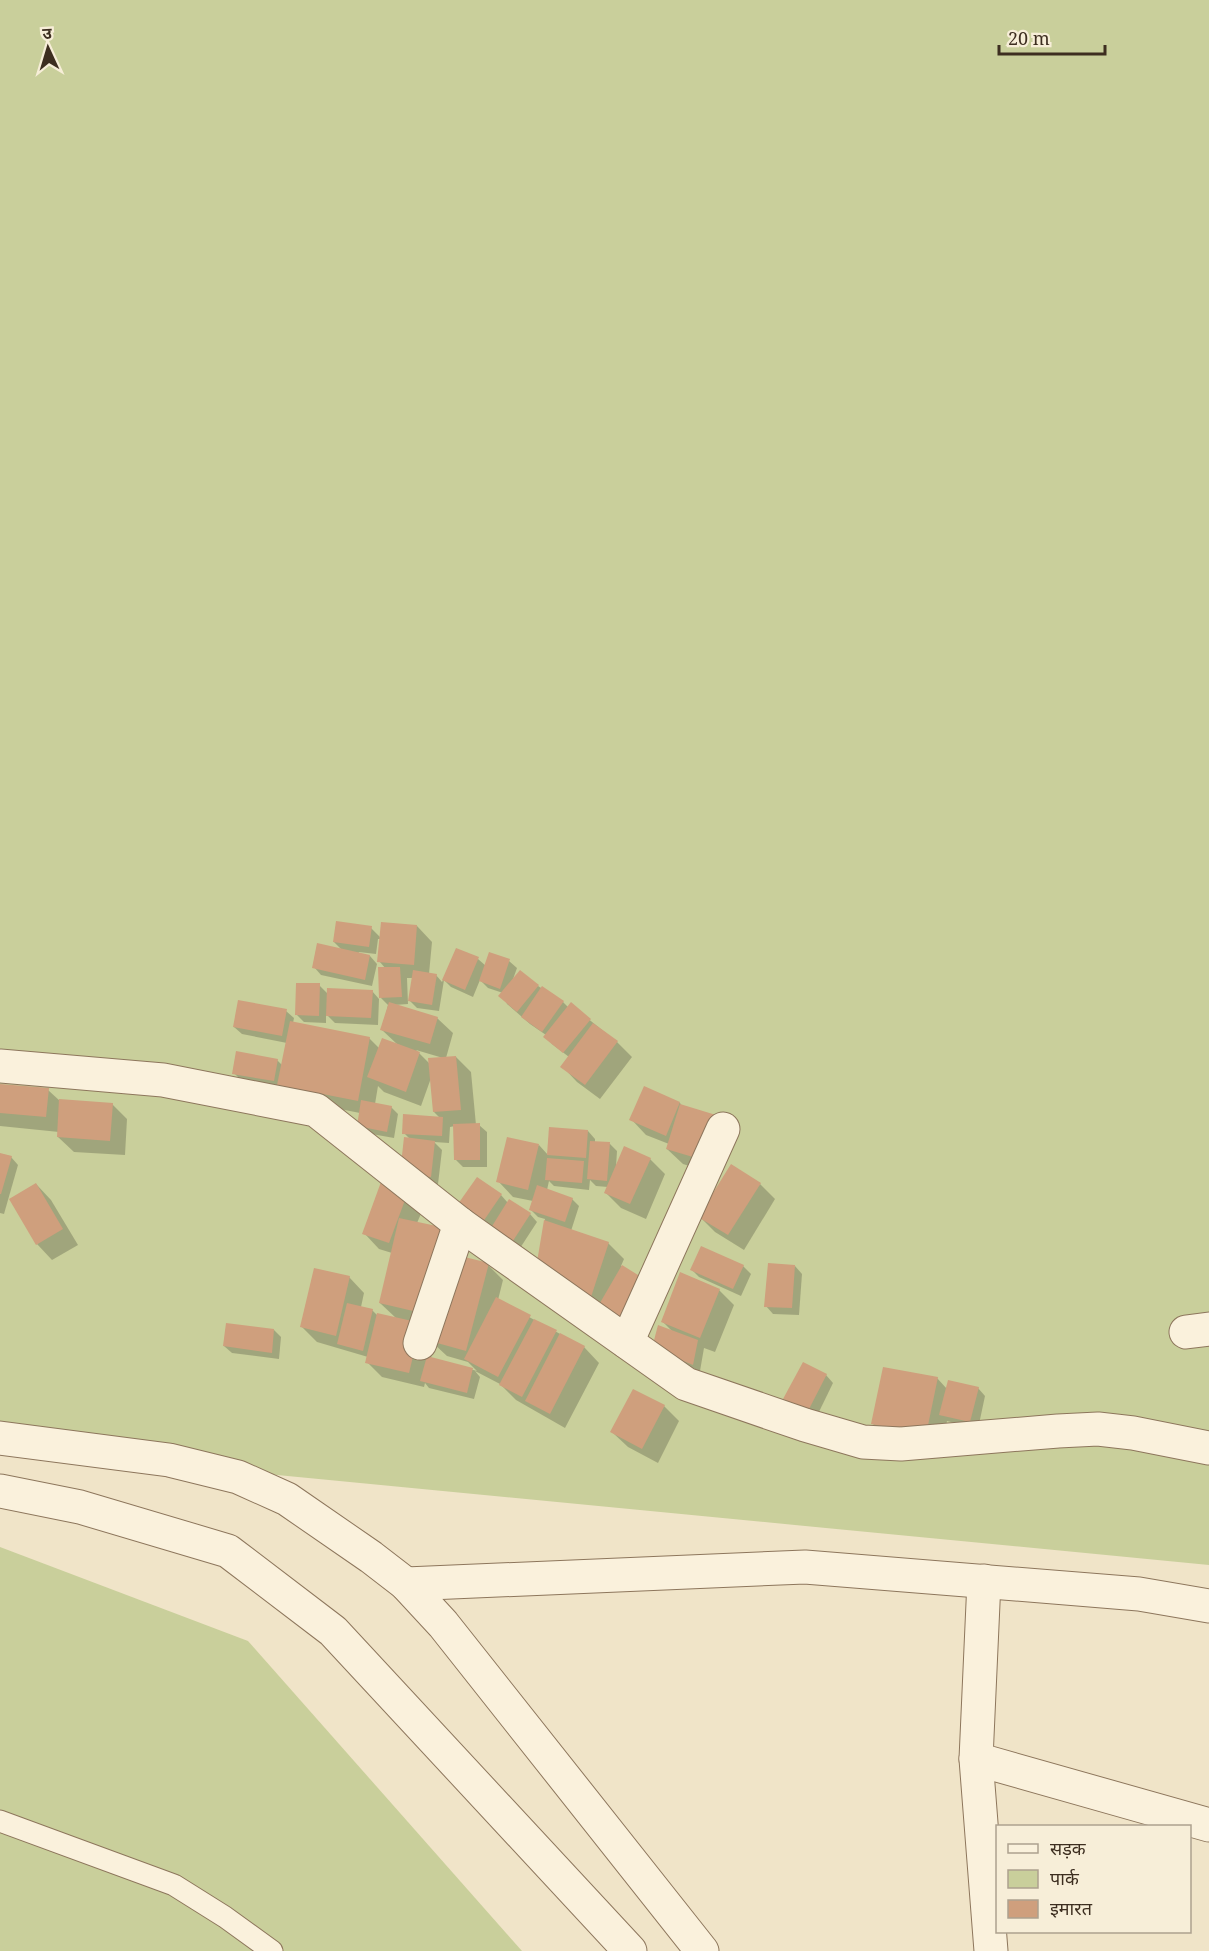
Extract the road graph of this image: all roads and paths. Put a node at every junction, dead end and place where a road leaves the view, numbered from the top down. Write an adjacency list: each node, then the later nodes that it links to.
1 (0, 1066): 3 (street)
2 (723, 1129): 4 (street)
3 (460, 1224): 4 (street); 5 (street)
4 (627, 1342): 7 (street)
5 (420, 1343)
6 (0, 1438): 10 (street)
7 (1209, 1448)
8 (0, 1491): 16 (street)
9 (984, 1581): 10 (street); 11 (street); 12 (street)
10 (405, 1584): 17 (street)
11 (1209, 1606)
12 (976, 1759): 14 (street); 18 (street)
13 (0, 1821): 15 (lane)
14 (1209, 1825)
15 (272, 1951)
16 (630, 1951)
17 (702, 1951)
18 (991, 1951)

